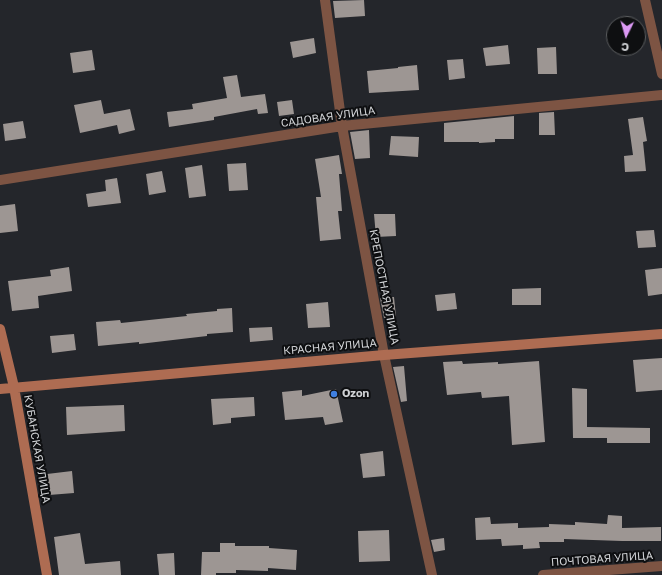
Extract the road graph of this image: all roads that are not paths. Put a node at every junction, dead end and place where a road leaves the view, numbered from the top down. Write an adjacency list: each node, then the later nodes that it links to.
1 (325, 0): 5 (street, КРЕПОСТНАЯ УЛИЦА)
2 (645, 0): 3 (street)
3 (662, 74)
4 (662, 95): 5 (street, САДОВАЯ УЛИЦА)
5 (342, 126): 6 (street, САДОВАЯ УЛИЦА); 9 (street, КРЕПОСТНАЯ УЛИЦА)
6 (0, 180)
7 (0, 329): 10 (street, КУБАНСКАЯ УЛИЦА)
8 (662, 334): 9 (street, КРАСНАЯ УЛИЦА)
9 (384, 355): 10 (street, КРАСНАЯ УЛИЦА); 14 (street, КРЕПОСТНАЯ УЛИЦА)
10 (14, 387): 11 (street, КРАСНАЯ УЛИЦА); 13 (street, КУБАНСКАЯ УЛИЦА)
11 (0, 389)
12 (662, 566): 15 (street, ПОЧТОВАЯ УЛИЦА)
13 (47, 575)
14 (432, 575)
15 (543, 575)

